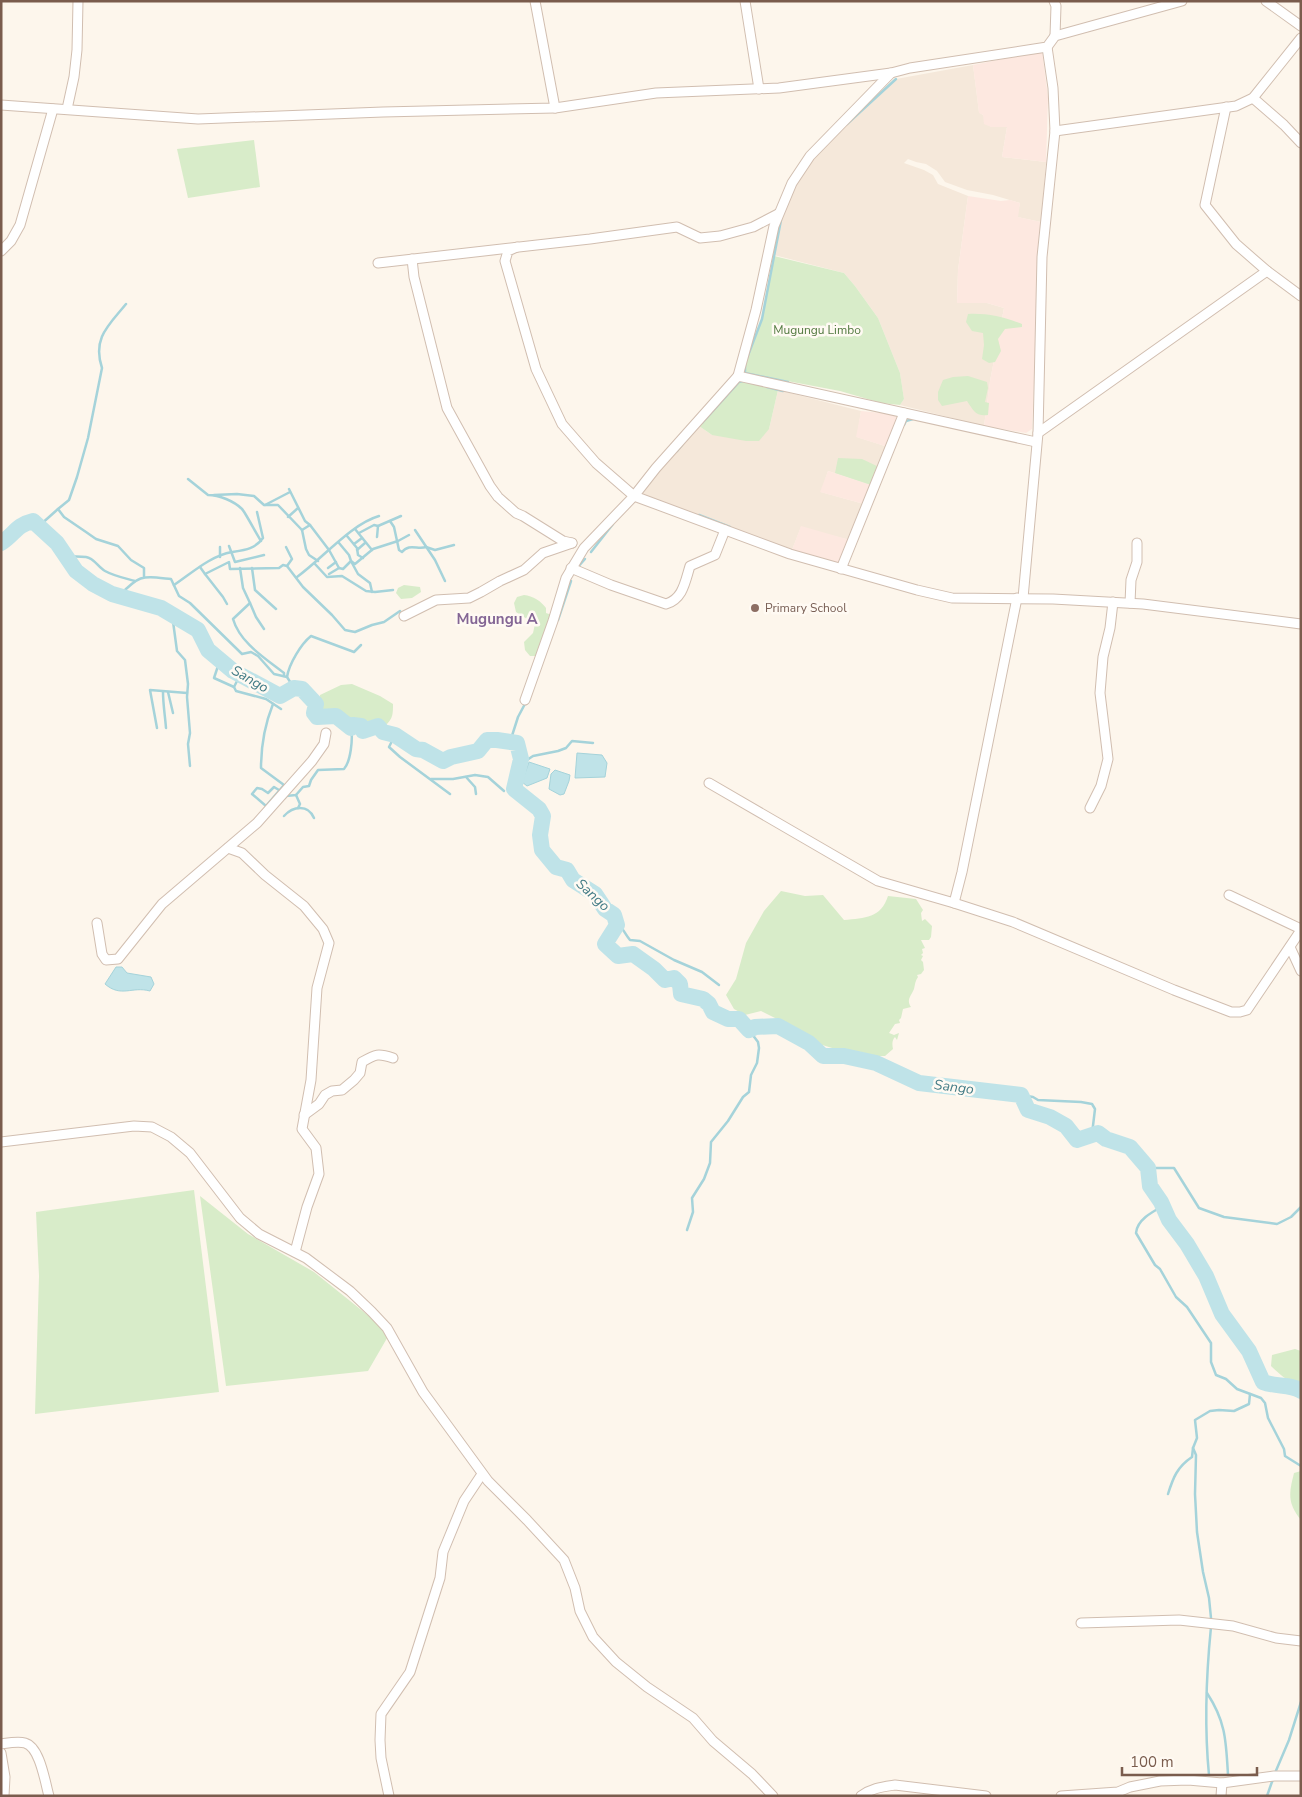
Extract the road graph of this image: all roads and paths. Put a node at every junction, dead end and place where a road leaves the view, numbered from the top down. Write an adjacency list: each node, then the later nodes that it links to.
1 (78, 1): 17 (street)
2 (535, 1): 16 (street)
3 (745, 1): 12 (street)
4 (1054, 1): 8 (street)
5 (1182, 1): 8 (street)
6 (1266, 1): 7 (street)
7 (1301, 26)
8 (1055, 36): 10 (street)
9 (1301, 38): 13 (street)
10 (1047, 47): 11 (street); 19 (street)
11 (891, 73): 12 (street); 21 (street)
12 (759, 89): 16 (street)
13 (1253, 98): 15 (street); 20 (street)
14 (1, 104): 18 (street)
15 (1226, 107): 19 (street); 28 (street)
16 (555, 108): 17 (street)
17 (67, 109): 18 (street)
18 (53, 110): 24 (street)
19 (1055, 131): 32 (street)
20 (1301, 142)
21 (778, 214): 22 (street); 30 (street)
22 (516, 247): 23 (street); 26 (street)
23 (489, 250): 25 (street); 26 (street)
24 (1, 251)
25 (412, 259): 27 (street); 35 (street)
26 (505, 261): 33 (street)
27 (378, 264)
28 (1267, 271): 29 (street); 32 (street)
29 (1301, 296)
30 (738, 376): 31 (street); 33 (street)
31 (904, 413): 32 (street); 39 (street)
32 (1037, 437): 40 (street)
33 (634, 496): 34 (street); 37 (street)
34 (725, 530): 38 (street); 39 (street)
35 (572, 543): 37 (street); 43 (street)
36 (1137, 543): 42 (street)
37 (584, 548): 38 (street)
38 (571, 568): 45 (street)
39 (841, 569): 40 (street)
40 (1020, 598): 41 (street); 53 (street)
41 (1113, 602): 42 (street); 48 (street)
42 (1130, 603): 44 (street)
43 (404, 616)
44 (1301, 624)
45 (525, 700)
46 (326, 733): 49 (street)
47 (709, 783): 53 (street)
48 (1090, 808)
49 (239, 838): 50 (street); 51 (street)
50 (228, 848): 51 (street); 54 (street)
51 (242, 853): 59 (street)
52 (1229, 895): 55 (street)
53 (954, 903): 56 (street)
54 (97, 923)
55 (1301, 929): 56 (street)
56 (1290, 947): 57 (street)
57 (1301, 971)
58 (393, 1058): 59 (street)
59 (304, 1115): 61 (street)
60 (1, 1142): 61 (street)
61 (295, 1252): 73 (street)
62 (480, 1477): 72 (street)
63 (1081, 1624): 64 (street)
64 (1301, 1641)
65 (1, 1744): 71 (street)
66 (1, 1753): 70 (street)
67 (1301, 1776): 68 (street)
68 (1222, 1783): 69 (street); 77 (street)
69 (1117, 1794): 76 (street)
70 (4, 1796)
71 (49, 1796)
72 (389, 1796)
73 (773, 1796)
74 (861, 1796): 75 (street)
75 (986, 1796)
76 (1062, 1796)
77 (1221, 1796)

